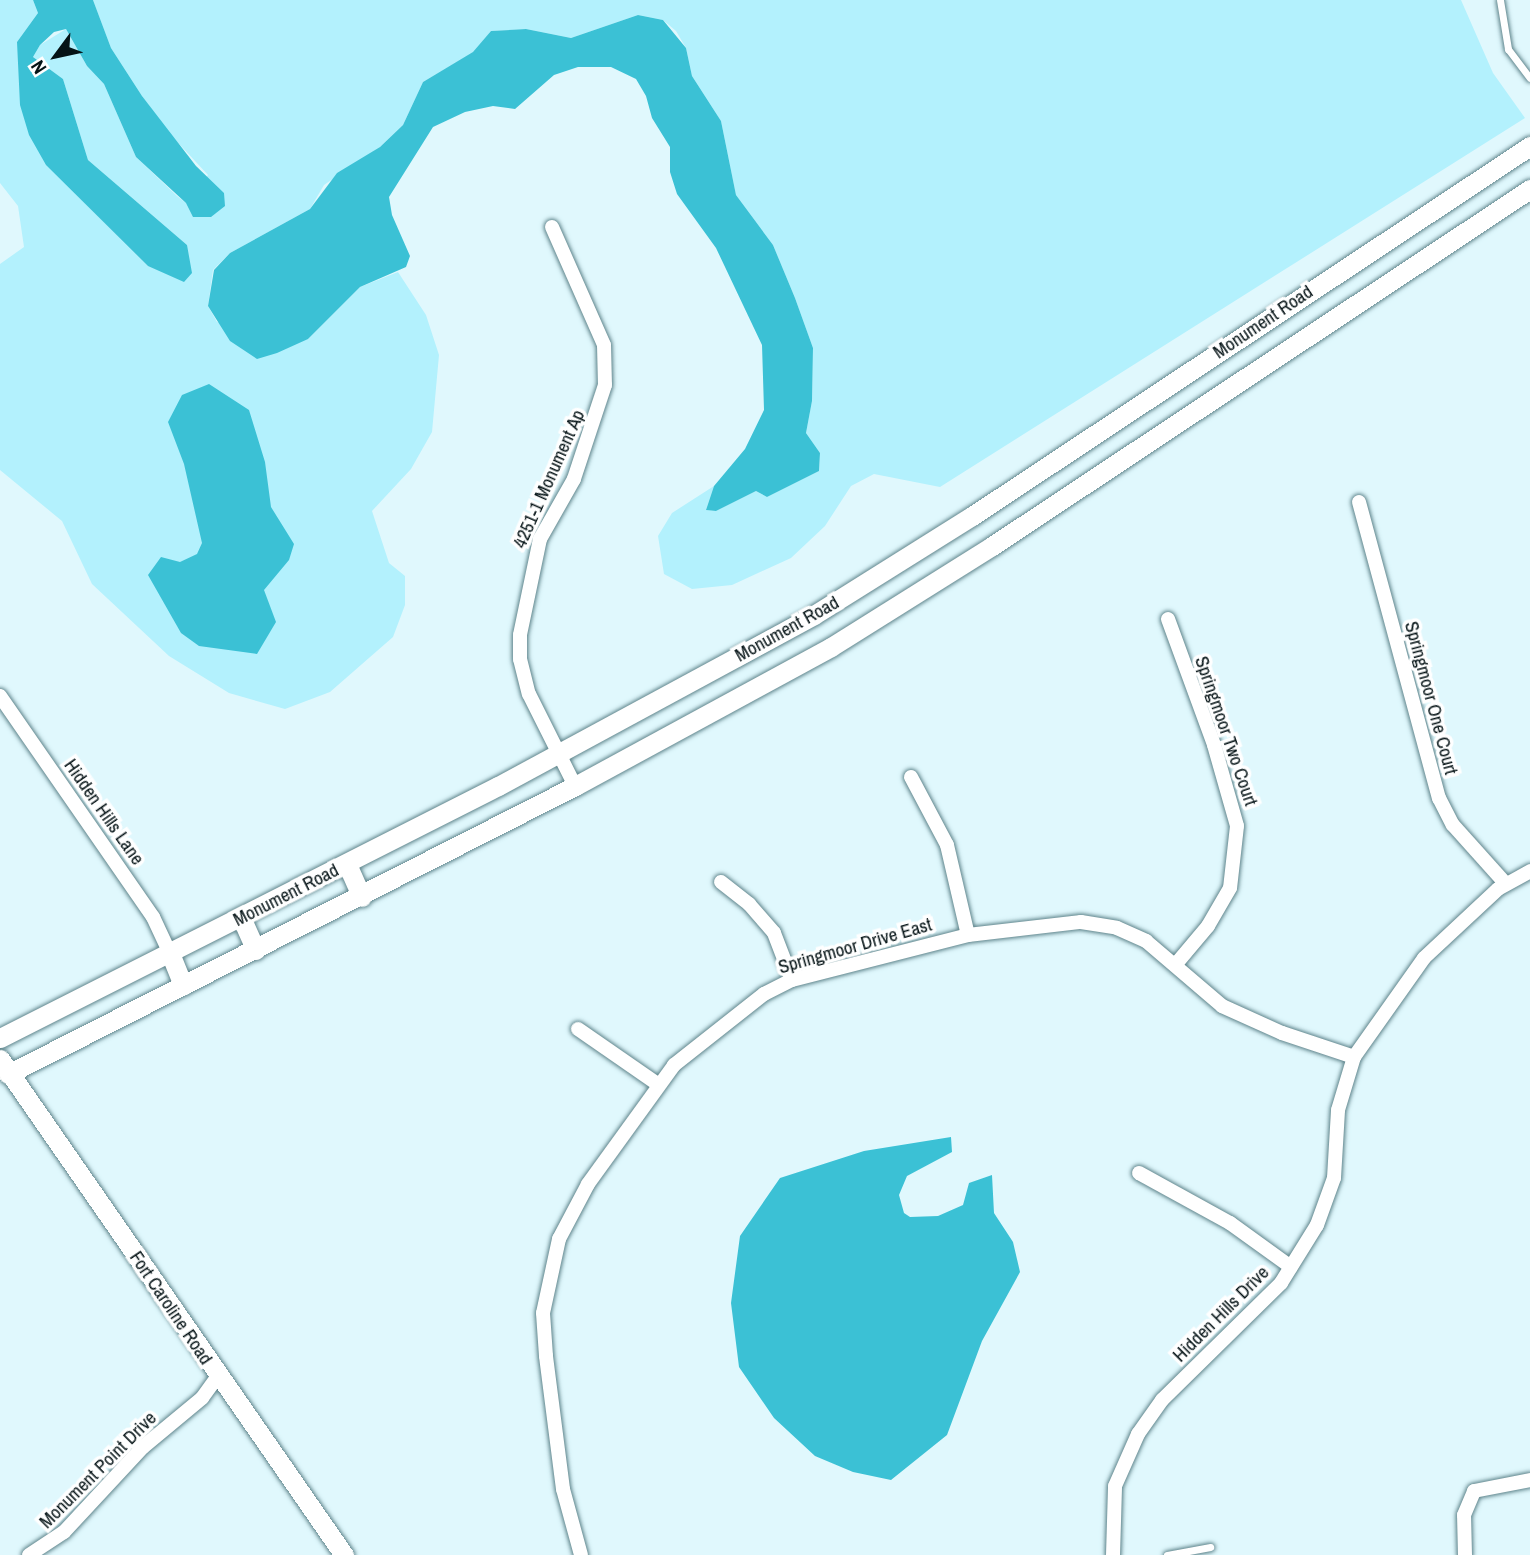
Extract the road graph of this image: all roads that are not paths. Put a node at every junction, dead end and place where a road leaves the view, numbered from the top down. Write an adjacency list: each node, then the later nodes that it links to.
1 (1500, 0): 2 (lane)
2 (1530, 78)
3 (1530, 146): 9 (street, Monument Road)
4 (1530, 189): 11 (street, Monument Road)
5 (552, 227): 9 (street, 4251-1 Monument Ap)
6 (1359, 502): 15 (street, Springmoor One Court)
7 (1168, 619): 21 (street, Springmoor Two Court)
8 (0, 696): 20 (street, Hidden Hills Lane)
9 (558, 755): 11 (street, 4251-1 Monument Ap); 12 (street, Monument Road)
10 (911, 777): 18 (street)
11 (575, 786): 16 (street, Monument Road)
12 (347, 864): 16 (street); 17 (street, Monument Road)
13 (1530, 871): 15 (street, Hidden Hills Drive)
14 (721, 882): 22 (street)
15 (1506, 884): 26 (street, Hidden Hills Drive)
16 (362, 897): 19 (street, Monument Road)
17 (241, 917): 19 (street); 20 (street, Monument Road)
18 (968, 935): 21 (street, Springmoor Drive East); 22 (street, Springmoor Drive East)
19 (256, 950): 23 (street, Monument Road)
20 (170, 953): 23 (street); 25 (street, Monument Road)
21 (1177, 964): 26 (street, Springmoor Drive East)
22 (792, 979): 28 (street, Springmoor Drive East)
23 (183, 985): 27 (street, Monument Road)
24 (578, 1029): 28 (street)
25 (0, 1038)
26 (1354, 1057): 30 (street, Hidden Hills Drive)
27 (4, 1067): 31 (street, Fort Caroline Road)
28 (659, 1085): 36 (street, Springmoor Drive East)
29 (1139, 1173): 30 (street)
30 (1291, 1267): 37 (street, Hidden Hills Drive)
31 (218, 1376): 34 (street, Monument Point Drive); 35 (street, Fort Caroline Road)
32 (1530, 1480): 39 (street)
33 (1210, 1547): 38 (lane)
34 (29, 1555)
35 (345, 1555)
36 (581, 1555)
37 (1113, 1555)
38 (1167, 1555)
39 (1465, 1555)

